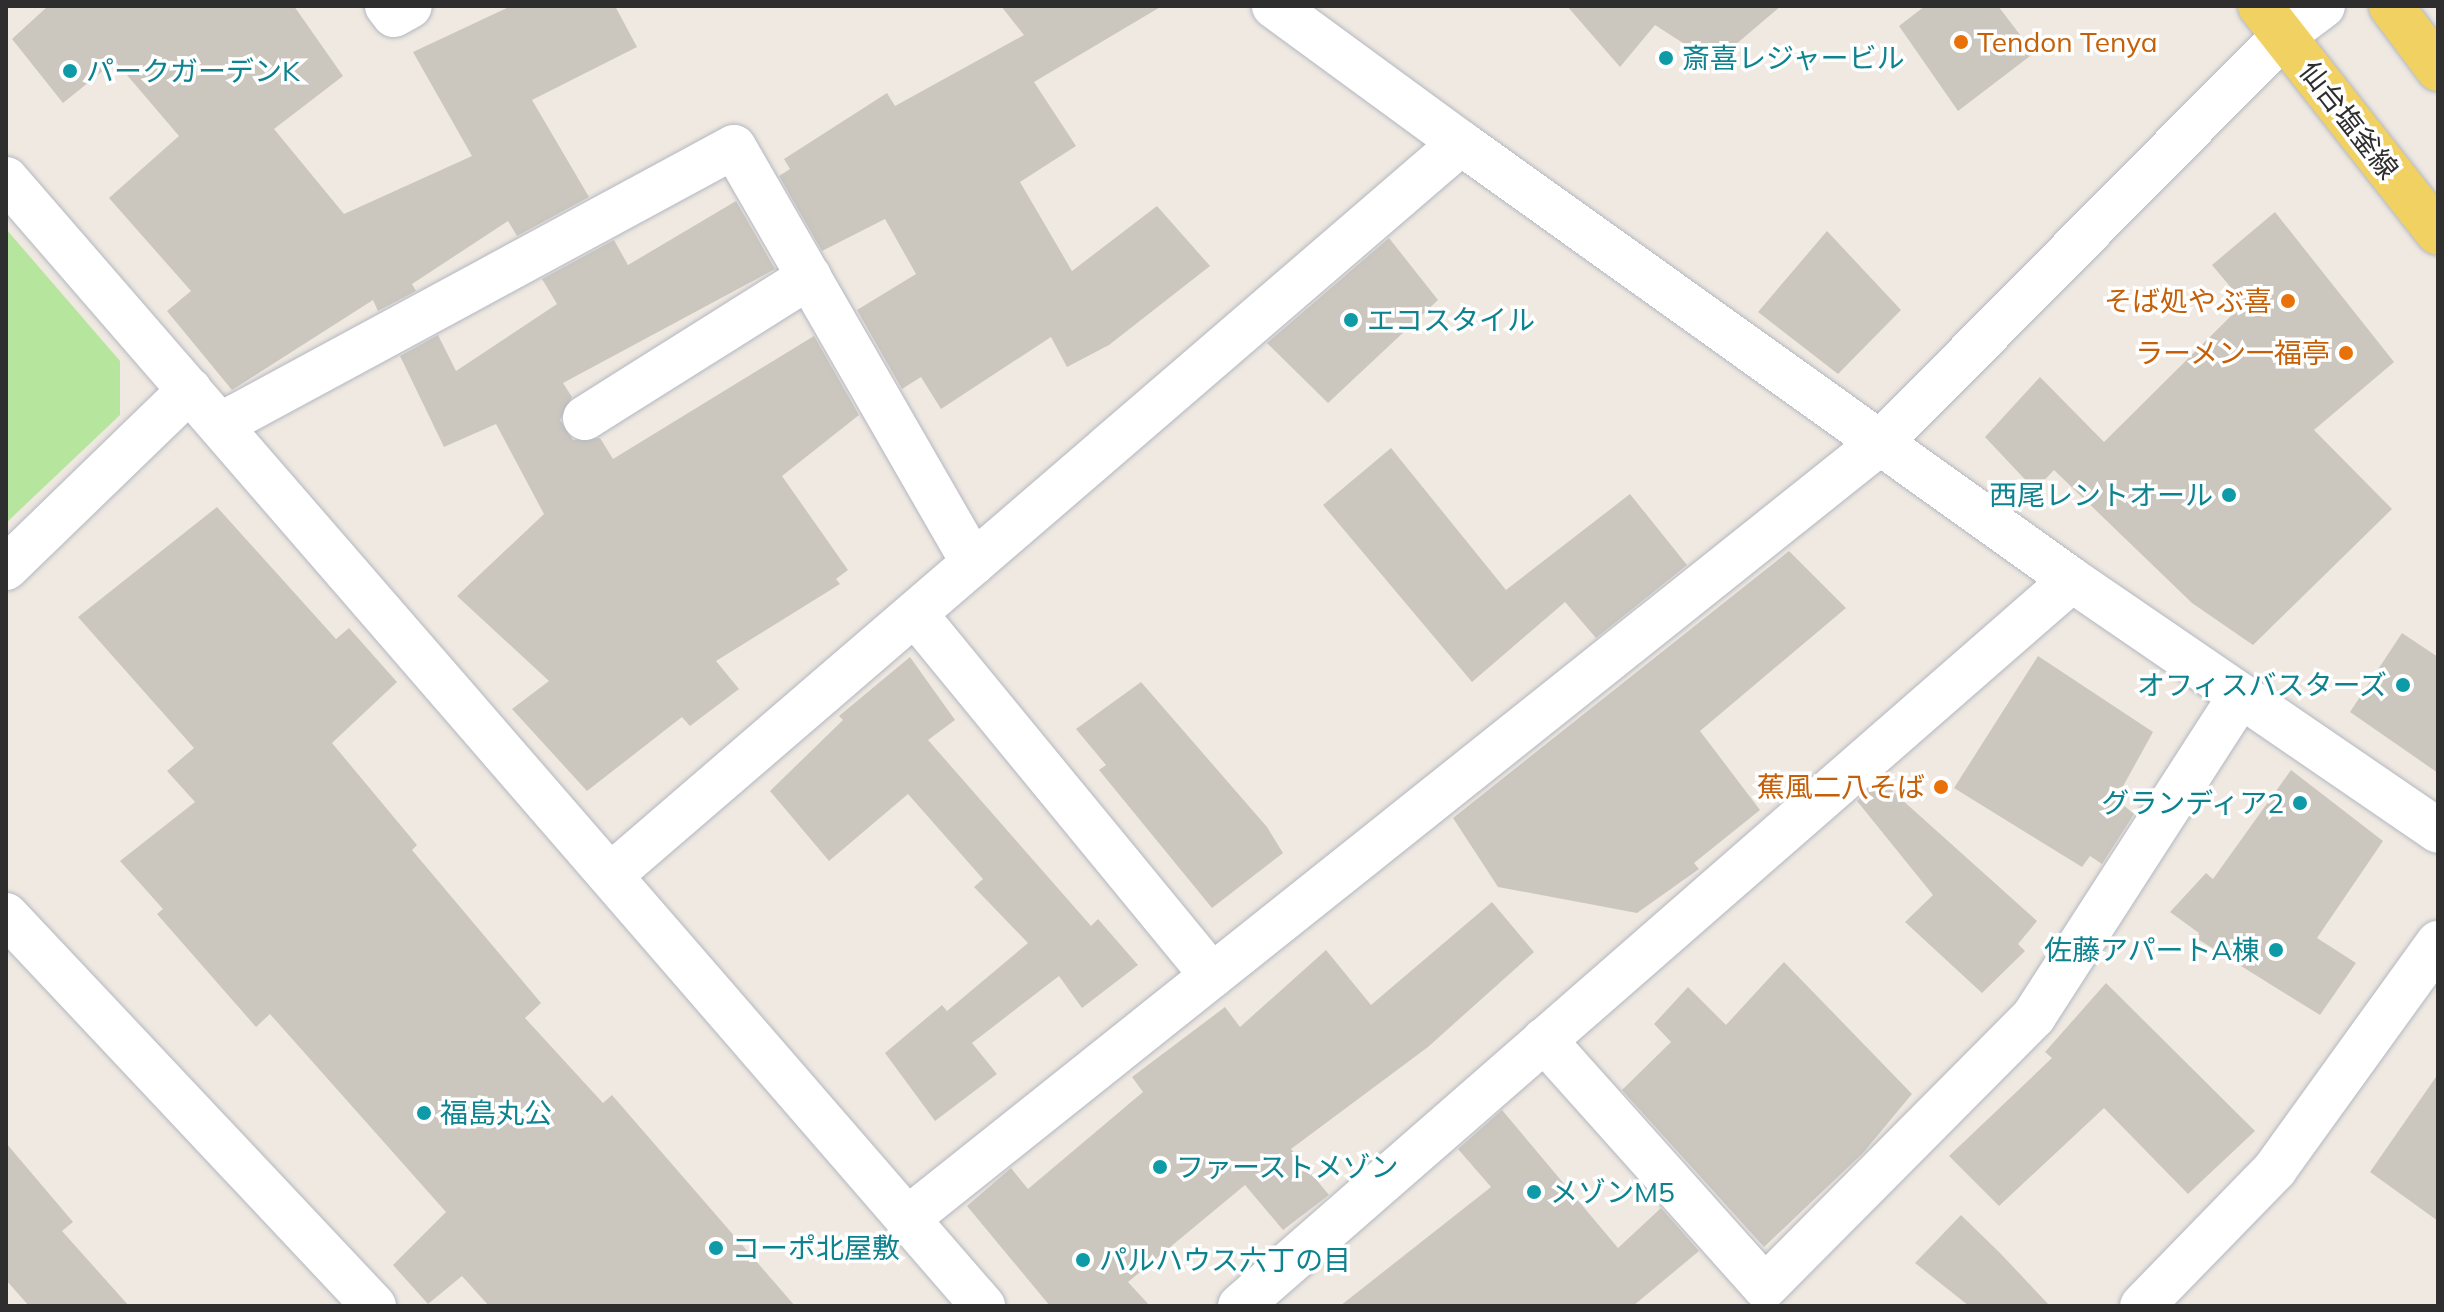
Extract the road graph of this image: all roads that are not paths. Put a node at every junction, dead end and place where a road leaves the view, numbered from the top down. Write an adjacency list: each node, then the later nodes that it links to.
1 (387, 6): 2 (street)
2 (410, 6)
3 (1274, 6): 8 (street)
4 (2323, 6): 6 (street)
5 (2391, 6): 7 (main road)
6 (2271, 21): 10 (main road, 仙台塩釜線); 15 (street)
7 (2438, 69)
8 (1461, 143): 15 (street); 16 (street)
9 (6, 179): 12 (street)
10 (2438, 233)
11 (809, 277): 13 (street); 14 (street); 16 (street)
12 (190, 390): 14 (street); 17 (street)
13 (585, 418)
14 (220, 425): 22 (street)
15 (1880, 443): 18 (street); 25 (street)
16 (973, 563): 19 (street)
17 (6, 568)
18 (2072, 580): 20 (street); 26 (street)
19 (915, 614): 22 (street); 25 (street)
20 (2240, 696): 21 (street); 26 (street)
21 (2438, 831)
22 (612, 874): 27 (street)
23 (6, 915): 29 (street)
24 (2438, 943): 28 (street)
25 (1212, 976): 27 (street)
26 (1544, 1040): 31 (street)
27 (907, 1219): 30 (street)
28 (2149, 1304)
29 (373, 1306)
30 (983, 1306)
31 (1240, 1306)

